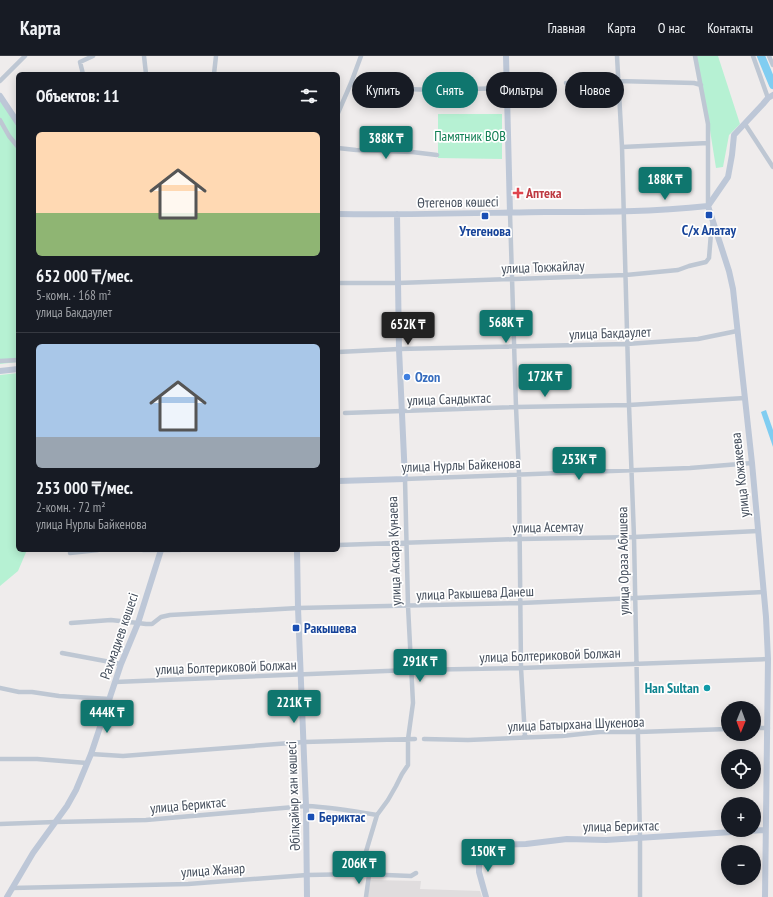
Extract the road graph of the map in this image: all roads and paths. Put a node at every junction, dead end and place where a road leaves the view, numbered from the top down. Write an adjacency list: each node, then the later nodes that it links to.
1 (25, 56): 17 (street)
2 (93, 56): 12 (street)
3 (144, 56): 13 (street)
4 (216, 56): 14 (street)
5 (361, 56): 19 (street)
6 (506, 56): 15 (street)
7 (617, 56): 16 (street, улица Ораза Абишева)
8 (695, 56): 20 (street, улица Кожакеева)
9 (753, 56): 23 (street)
10 (769, 56): 11 (street)
11 (773, 66)
12 (83, 72)
13 (146, 72)
14 (214, 72)
15 (506, 72)
16 (618, 72)
17 (0, 81)
18 (624, 81): 20 (street)
19 (351, 82): 21 (street); 24 (street)
20 (700, 85): 30 (street, улица Кожакеева)
21 (486, 89)
22 (0, 96): 28 (street)
23 (771, 96): 29 (street)
24 (340, 108)
25 (507, 108): 38 (street)
26 (620, 108): 32 (street, улица Ораза Абишева)
27 (0, 120): 31 (street)
28 (16, 120)
29 (744, 124): 35 (street); 36 (street)
30 (708, 143): 32 (street); 36 (street, улица Кожакеева)
31 (16, 145)
32 (622, 147): 37 (street, улица Ораза Абишева)
33 (340, 148): 34 (street)
34 (437, 155)
35 (773, 167)
36 (708, 206): 37 (street, Өтегенов көшесі); 41 (street, улица Кожакеева)
37 (624, 211): 38 (street, Өтегенов көшесі); 42 (street, улица Ораза Абишева)
38 (510, 213): 40 (street, Өтегенов көшесі); 43 (street)
39 (340, 214): 40 (street, Өтегенов көшесі)
40 (397, 214): 45 (street, улица Аскара Кунаева)
41 (713, 222): 42 (street, улица Токжайлау); 46 (street, улица Кожакеева)
42 (626, 275): 43 (street, улица Токжайлау); 47 (street, улица Ораза Абишева)
43 (512, 279): 45 (street, улица Токжайлау); 48 (street)
44 (340, 283): 45 (street, улица Токжайлау)
45 (398, 283): 49 (street, улица Аскара Кунаева)
46 (738, 331): 47 (street, улица Бакдаулет); 55 (street, улица Кожакеева)
47 (628, 344): 48 (street, улица Бакдаулет); 56 (street, улица Ораза Абишева)
48 (514, 347): 49 (street, улица Бакдаулет); 57 (street)
49 (399, 349): 50 (street, улица Бакдаулет); 58 (street, улица Аскара Кунаева)
50 (340, 352)
51 (16, 360): 52 (street)
52 (0, 361)
53 (16, 369): 54 (street)
54 (0, 371)
55 (745, 398): 56 (street, улица Сандыктас); 60 (street, улица Кожакеева)
56 (629, 405): 57 (street, улица Сандыктас); 61 (street, улица Ораза Абишева)
57 (516, 407): 58 (street, улица Сандыктас); 62 (street)
58 (402, 412): 59 (street, улица Сандыктас); 63 (street, улица Аскара Кунаева)
59 (345, 413)
60 (752, 463): 61 (street, улица Нурлы Байкенова); 65 (street, улица Кожакеева)
61 (631, 471): 62 (street, улица Нурлы Байкенова); 66 (street, улица Ораза Абишева)
62 (519, 474): 63 (street, улица Нурлы Байкенова); 67 (street)
63 (405, 479): 64 (street, улица Нурлы Байкенова); 68 (street, улица Аскара Кунаева)
64 (340, 481)
65 (758, 531): 66 (street, улица Асемтау); 74 (street, улица Кожакеева)
66 (634, 537): 67 (street, улица Асемтау); 75 (street, улица Ораза Абишева)
67 (520, 539): 68 (street, улица Асемтау); 76 (street)
68 (406, 543): 69 (street, улица Асемтау); 77 (street, улица Аскара Кунаева)
69 (340, 545)
70 (79, 552): 73 (street)
71 (160, 552): 79 (street, Рахмадиев көшесі)
72 (297, 552): 78 (street, Әбілқайыр хан көшесі)
73 (70, 553)
74 (764, 592): 75 (street, улица Ракышева Данеш); 82 (street, улица Кожакеева)
75 (635, 598): 76 (street, улица Ракышева Данеш); 84 (street, улица Ораза Абишева)
76 (521, 603): 77 (street, улица Ракышева Данеш); 85 (street)
77 (408, 606): 78 (street, улица Ракышева Данеш); 86 (street, улица Аскара Кунаева)
78 (298, 608): 79 (street, улица Ракышева Данеш); 87 (street, Әбілқайыр хан көшесі)
79 (138, 622): 80 (street, улица Ракышева Данеш); 83 (street, Рахмадиев көшесі)
80 (70, 623)
81 (62, 653): 83 (street)
82 (768, 659): 84 (street, улица Болтериковой Болжан); 92 (street, улица Кожакеева)
83 (121, 664): 88 (street, Рахмадиев көшесі)
84 (636, 664): 85 (street, улица Болтериковой Болжан); 94 (street, улица Ораза Абишева)
85 (521, 668): 86 (street, улица Болтериковой Болжан); 95 (street)
86 (411, 670): 87 (street, улица Болтериковой Болжан); 96 (street, улица Аскара Кунаева)
87 (301, 675): 88 (street, улица Болтериковой Болжан); 99 (street, Әбілқайыр хан көшесі)
88 (115, 682): 90 (street, Рахмадиев көшесі)
89 (0, 688): 90 (street)
90 (110, 699): 100 (street, Рахмадиев көшесі)
91 (761, 728): 92 (street)
92 (768, 728): 107 (street, улица Кожакеева)
93 (721, 729): 94 (street, улица Батырхана Шукенова)
94 (638, 732): 95 (street, улица Батырхана Шукенова); 108 (street, улица Ораза Абишева)
95 (525, 737): 98 (street, улица Батырхана Шукенова)
96 (408, 739): 97 (street); 99 (street); 104 (street, улица Аскара Кунаева)
97 (415, 739)
98 (424, 739)
99 (304, 742): 100 (street); 103 (street, Әбілқайыр хан көшесі)
100 (91, 754): 102 (street, Рахмадиев көшесі)
101 (0, 759): 102 (street)
102 (87, 763): 105 (street, Рахмадиев көшесі)
103 (306, 806): 104 (street, улица Бериктас); 105 (street, улица Бериктас); 111 (street, Әбілқайыр хан көшесі)
104 (377, 815): 110 (street, улица Аскара Кунаева)
105 (55, 822): 106 (street, улица Бериктас); 113 (street, Рахмадиев көшесі)
106 (0, 824)
107 (765, 830): 108 (street, улица Бериктас); 119 (street, улица Кожакеева)
108 (640, 838): 117 (street, улица Бериктас); 118 (street, улица Ораза Абишева)
109 (416, 873): 112 (street, улица Жанар)
110 (361, 874): 111 (street, улица Жанар); 112 (street, улица Жанар)
111 (307, 875): 113 (street, улица Жанар); 115 (street, Әбілқайыр хан көшесі)
112 (369, 875): 116 (street)
113 (12, 888): 114 (street, Рахмадиев көшесі)
114 (7, 897)
115 (307, 897)
116 (366, 897)
117 (486, 897)
118 (640, 897)
119 (765, 897)

